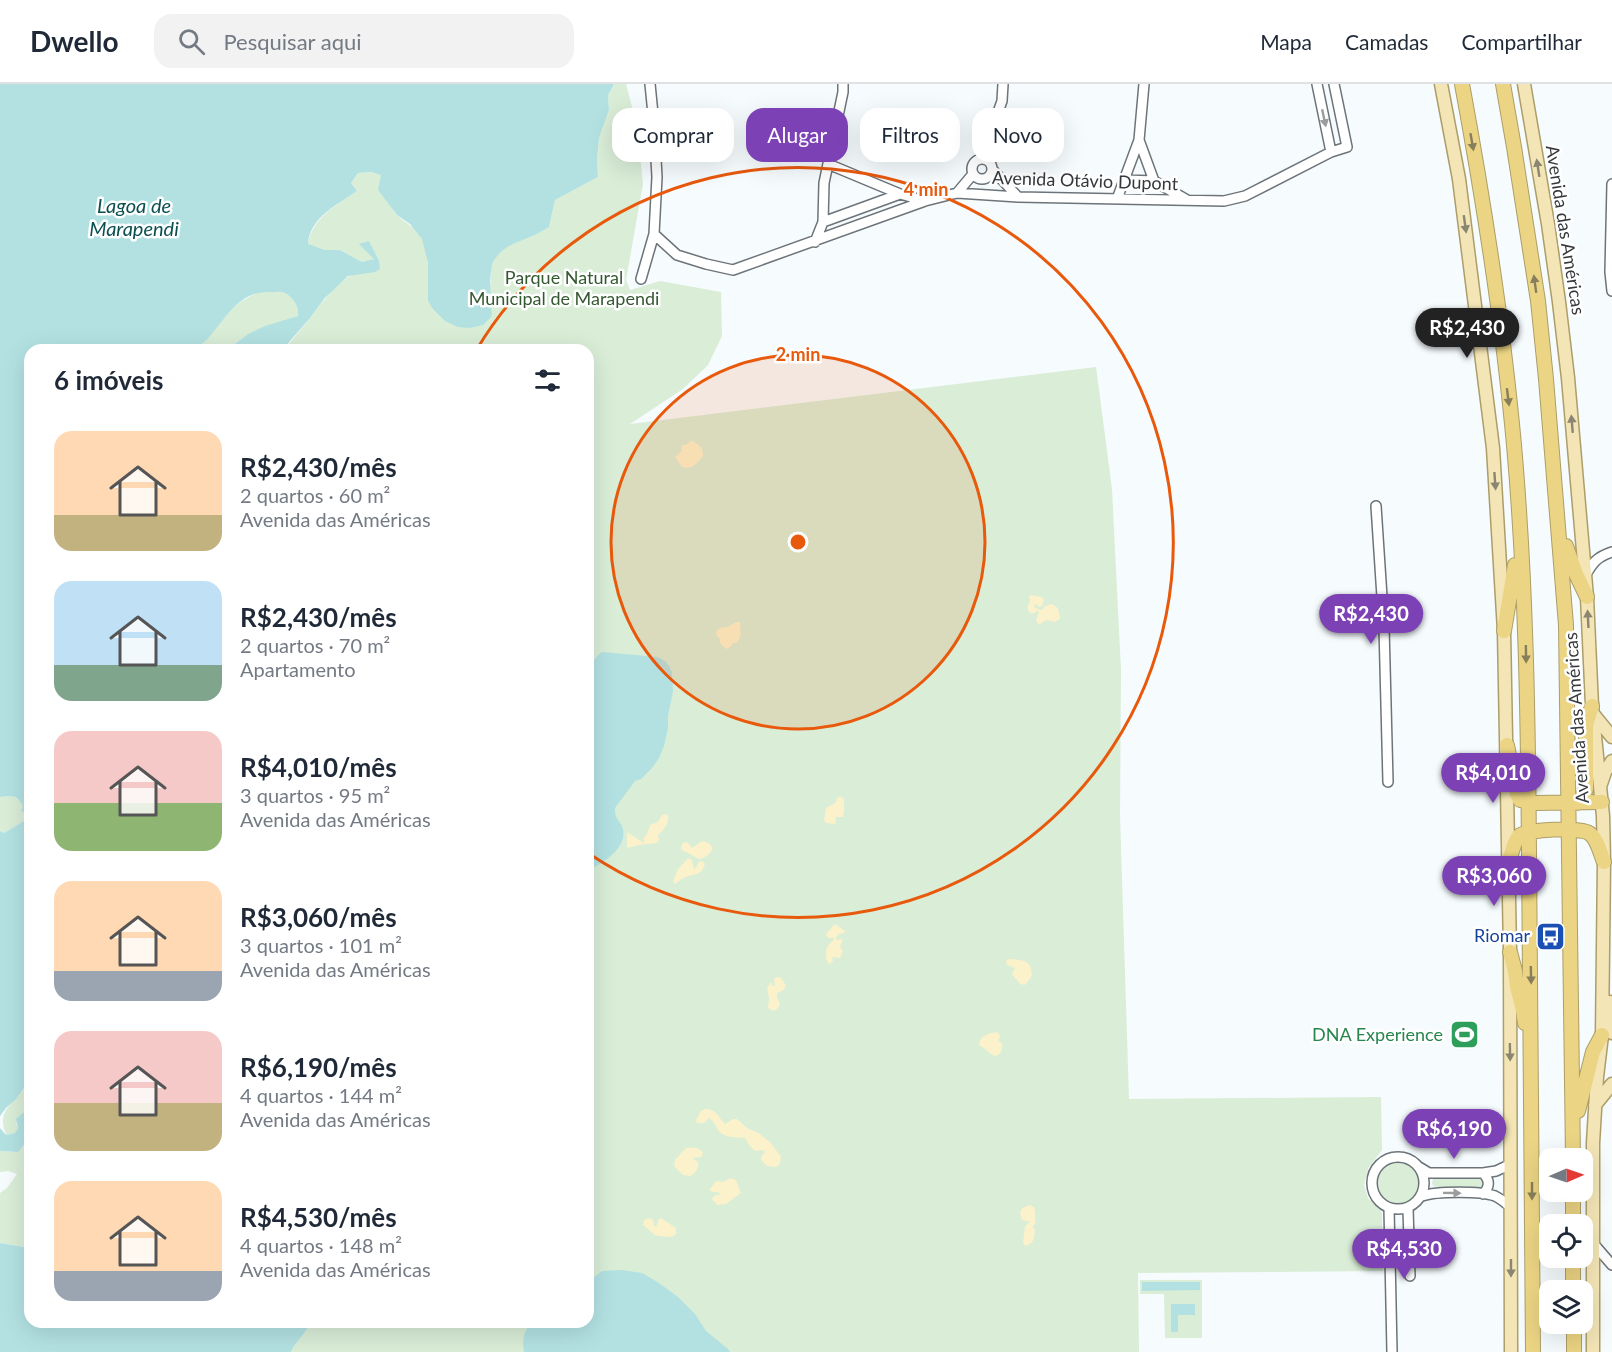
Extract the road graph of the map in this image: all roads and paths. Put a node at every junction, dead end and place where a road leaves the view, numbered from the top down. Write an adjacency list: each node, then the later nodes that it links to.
1 (650, 84): 29 (street)
2 (843, 84): 16 (street)
3 (1003, 84): 11 (street)
4 (1144, 84): 12 (street)
5 (1317, 84): 13 (street, one-way to 13)
6 (1334, 84): 13 (street, Avenida Otávio Dupont)
7 (1441, 84): 39 (main road, one-way to 39)
8 (1462, 84): 35 (highway, one-way to 35)
9 (1503, 84): 34 (highway, Avenida das Américas, one-way to 9)
10 (1524, 84): 37 (main road, Avenida das Américas, one-way to 10)
11 (999, 108)
12 (1139, 140): 19 (street); 20 (street)
13 (1331, 152): 27 (street, Avenida Otávio Dupont)
14 (977, 162): 18 (street)
15 (989, 162): 17 (street)
16 (828, 164): 23 (street); 28 (street)
17 (992, 169): 18 (street); 24 (street)
18 (973, 174): 22 (street)
19 (1125, 180): 20 (street); 25 (street)
20 (1154, 180): 27 (street)
21 (1612, 184): 32 (street)
22 (957, 193): 24 (street, Avenida Otávio Dupont); 26 (street, Avenida Otávio Dupont)
23 (900, 194): 26 (street); 28 (street)
24 (1018, 197): 25 (street, Avenida Otávio Dupont)
25 (1117, 199): 27 (street, Avenida Otávio Dupont)
26 (925, 201): 30 (street, Avenida Otávio Dupont)
27 (1189, 201)
28 (822, 222): 30 (street)
29 (654, 234): 30 (street, Avenida Otávio Dupont); 31 (street)
30 (814, 242)
31 (641, 279)
32 (1612, 291)
33 (1376, 506): 44 (street)
34 (1558, 513): 38 (highway); 48 (highway, Avenida das Américas)
35 (1520, 546): 39 (highway); 47 (highway, one-way to 47)
36 (1612, 552): 37 (street)
37 (1585, 576): 38 (main road, Avenida das Américas)
38 (1587, 597): 40 (main road, Avenida das Américas, one-way to 38)
39 (1504, 631): 42 (main road)
40 (1592, 710): 41 (main road); 45 (main road, Avenida das Américas); 48 (highway)
41 (1612, 737)
42 (1507, 745): 47 (highway); 51 (main road)
43 (1612, 761): 45 (main road)
44 (1388, 782)
45 (1600, 788): 46 (main road, Avenida das Américas)
46 (1602, 802): 48 (highway); 52 (main road, Avenida das Américas)
47 (1529, 803): 48 (highway); 50 (highway)
48 (1573, 803): 49 (highway, Avenida das Américas)
49 (1569, 829): 50 (highway); 52 (highway); 58 (highway, Avenida das Américas)
50 (1529, 833): 51 (highway); 55 (highway, one-way to 55)
51 (1508, 862): 53 (main road)
52 (1604, 862): 54 (main road, Avenida das Américas)
53 (1510, 952): 55 (highway); 60 (main road, one-way to 60)
54 (1607, 1034): 57 (main road, Avenida das Américas); 59 (highway)
55 (1532, 1037): 76 (highway, one-way to 76)
56 (1612, 1084): 57 (main road)
57 (1595, 1106): 68 (main road, Avenida das Américas)
58 (1573, 1148)
59 (1575, 1148)
60 (1511, 1164): 62 (street); 67 (main road)
61 (1419, 1167): 62 (street); 64 (street); 65 (street)
62 (1483, 1173): 63 (street)
63 (1483, 1194): 64 (street, one-way to 63); 67 (street)
64 (1422, 1196): 66 (street)
65 (1389, 1208): 66 (street); 74 (street)
66 (1408, 1208): 72 (street)
67 (1511, 1208): 75 (main road, one-way to 75)
68 (1592, 1214)
69 (1593, 1242): 70 (street)
70 (1612, 1265)
71 (1592, 1268): 78 (main road, Avenida das Américas)
72 (1410, 1276)
73 (1574, 1334): 77 (highway)
74 (1392, 1352)
75 (1511, 1352)
76 (1533, 1352)
77 (1574, 1352)
78 (1593, 1352)

